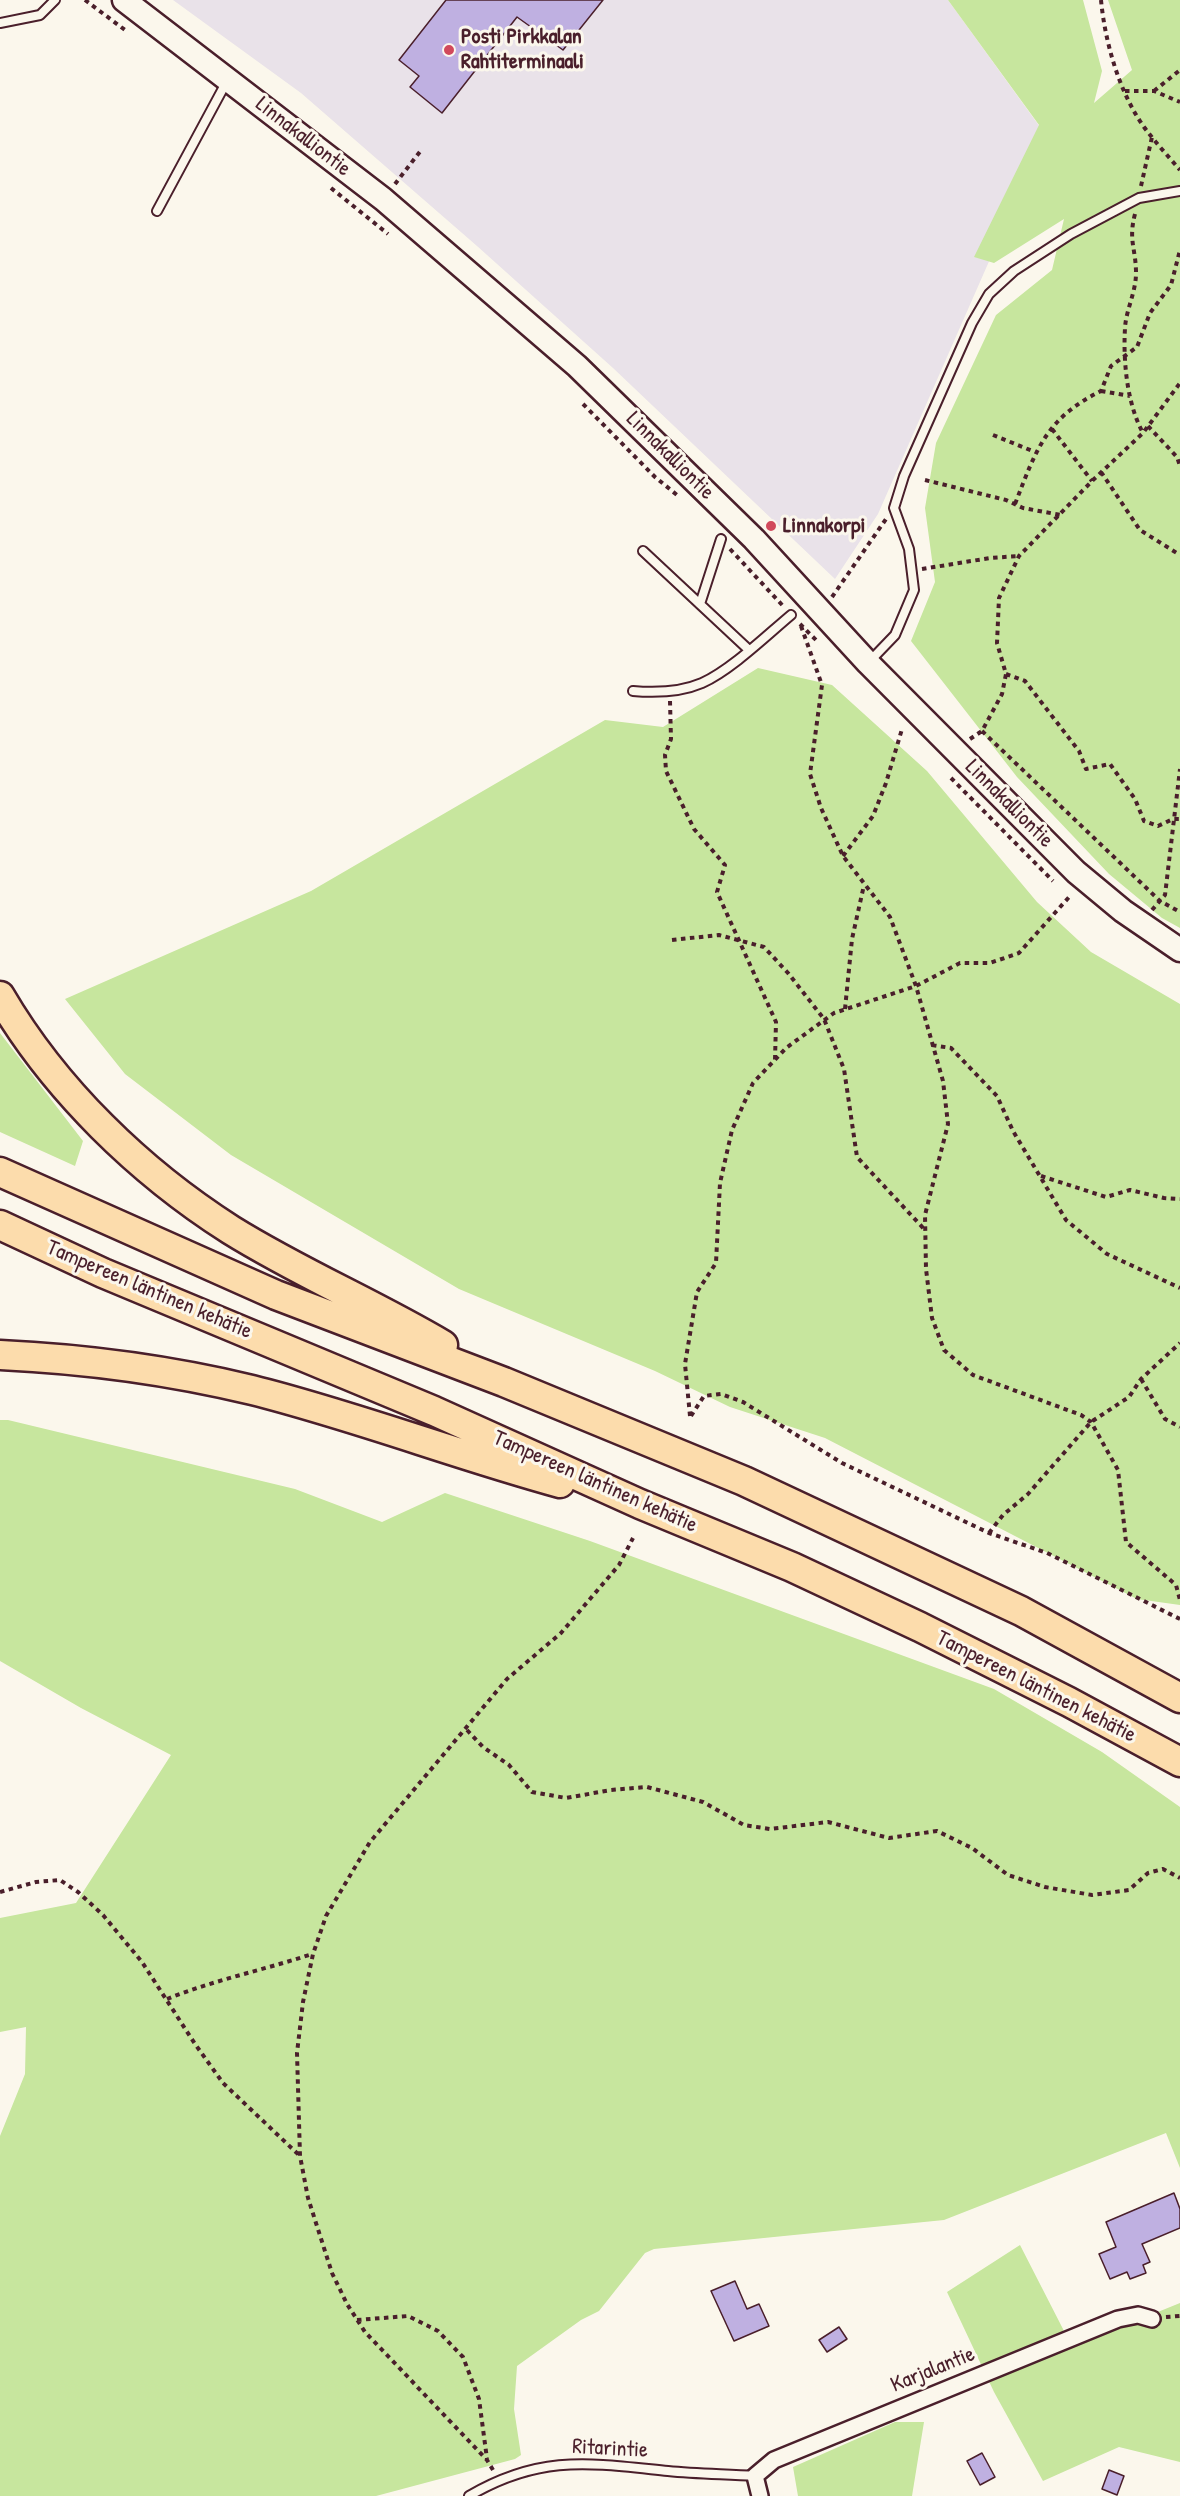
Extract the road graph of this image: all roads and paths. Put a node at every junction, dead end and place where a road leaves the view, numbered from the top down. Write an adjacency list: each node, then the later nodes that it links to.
1 (55, 0): 5 (lane)
2 (85, 0): 6 (path)
3 (124, 0): 8 (main road, Linnakalliontie)
4 (1101, 0): 9 (path)
5 (0, 23)
6 (133, 35)
7 (1180, 70): 10 (path)
8 (228, 80): 17 (lane); 50 (main road, Linnakalliontie)
9 (1124, 91): 10 (path); 12 (path)
10 (1154, 92): 11 (path)
11 (1180, 102)
12 (1152, 137): 13 (path); 16 (path)
13 (1180, 170)
14 (324, 182): 18 (path)
15 (1180, 191): 16 (lane)
16 (1139, 198): 20 (path); 37 (lane)
17 (157, 211)
18 (396, 240)
19 (1180, 250): 20 (path)
20 (1127, 355): 22 (path); 23 (path)
21 (1180, 383): 25 (path)
22 (1101, 392): 23 (path); 26 (path)
23 (1130, 396): 27 (path)
24 (580, 399): 35 (path)
25 (1149, 426): 27 (path); 30 (path)
26 (1052, 429): 29 (path); 34 (path)
27 (1143, 433): 32 (path)
28 (993, 435): 29 (path)
29 (1035, 452): 36 (path)
30 (1179, 457): 31 (path)
31 (1180, 465)
32 (1101, 472): 34 (path); 41 (path)
33 (925, 480): 36 (path)
34 (1092, 481): 38 (path)
35 (681, 498)
36 (1015, 504): 38 (path)
37 (894, 508): 43 (lane); 44 (path)
38 (1061, 515): 42 (path)
39 (721, 539): 45 (lane); 46 (path)
40 (643, 551): 45 (lane)
41 (1180, 555)
42 (1019, 556): 43 (path); 51 (path)
43 (912, 571): 50 (lane)
44 (834, 595)
45 (700, 604): 49 (lane)
46 (791, 615): 47 (path); 49 (lane)
47 (801, 625): 48 (path); 65 (path)
48 (823, 647)
49 (748, 650): 53 (lane)
50 (868, 663): 58 (main road, Linnakalliontie)
51 (1006, 674): 56 (path); 63 (path)
52 (633, 691): 53 (lane)
53 (670, 691): 75 (path)
54 (894, 720): 55 (path)
55 (903, 729): 57 (path); 65 (path)
56 (982, 731): 58 (path); 70 (path)
57 (910, 737)
58 (955, 750): 73 (main road, Linnakalliontie)
59 (1180, 769): 61 (path)
60 (943, 770): 66 (path)
61 (1177, 792): 62 (path); 63 (path)
62 (1180, 796)
63 (1173, 819): 64 (path); 70 (path)
64 (1180, 819)
65 (843, 856): 67 (path)
66 (1054, 882)
67 (864, 884): 77 (path); 79 (path)
68 (1062, 889): 69 (path)
69 (1070, 896): 71 (path); 77 (path)
70 (1160, 901): 72 (path); 73 (path)
71 (1078, 902)
72 (1180, 912)
73 (1145, 927): 76 (main road, Linnakalliontie)
74 (672, 940): 75 (path)
75 (737, 940): 80 (path); 82 (path)
76 (1180, 950)
77 (916, 986): 79 (path); 81 (path)
78 (0, 996): 92 (highway)
79 (845, 1009): 80 (path)
80 (824, 1019): 82 (path); 87 (path)
81 (932, 1045): 84 (path); 87 (path)
82 (774, 1061): 96 (path)
83 (0, 1172): 92 (highway, Tampereen läntinen kehätie)
84 (1041, 1176): 85 (path); 88 (path)
85 (1180, 1199)
86 (0, 1225): 95 (highway, Tampereen läntinen kehätie)
87 (926, 1230): 93 (path)
88 (1180, 1288)
89 (1180, 1343): 91 (path)
90 (0, 1355): 95 (highway)
91 (1141, 1380): 93 (path); 94 (path)
92 (504, 1382): 100 (highway, Tampereen läntinen kehätie)
93 (1091, 1422): 96 (path); 98 (path)
94 (1180, 1427)
95 (640, 1504): 102 (highway, Tampereen läntinen kehätie)
96 (989, 1533): 99 (path)
97 (633, 1538): 101 (path)
98 (1180, 1600)
99 (1180, 1619)
100 (1180, 1698)
101 (467, 1730): 103 (path); 105 (path)
102 (1180, 1762)
103 (1180, 1878)
104 (0, 1892): 106 (path)
105 (313, 1954): 106 (path); 107 (path)
106 (167, 1999): 107 (path)
107 (300, 2156): 109 (path)
108 (1152, 2319): 111 (street, Karjalantie)
109 (357, 2320): 110 (path); 110 (path)
110 (487, 2460): 112 (path)
111 (755, 2476): 112 (lane, Ritarintie); 114 (street)
112 (498, 2479): 113 (lane, Ritarintie)
113 (469, 2496)
114 (760, 2496)

